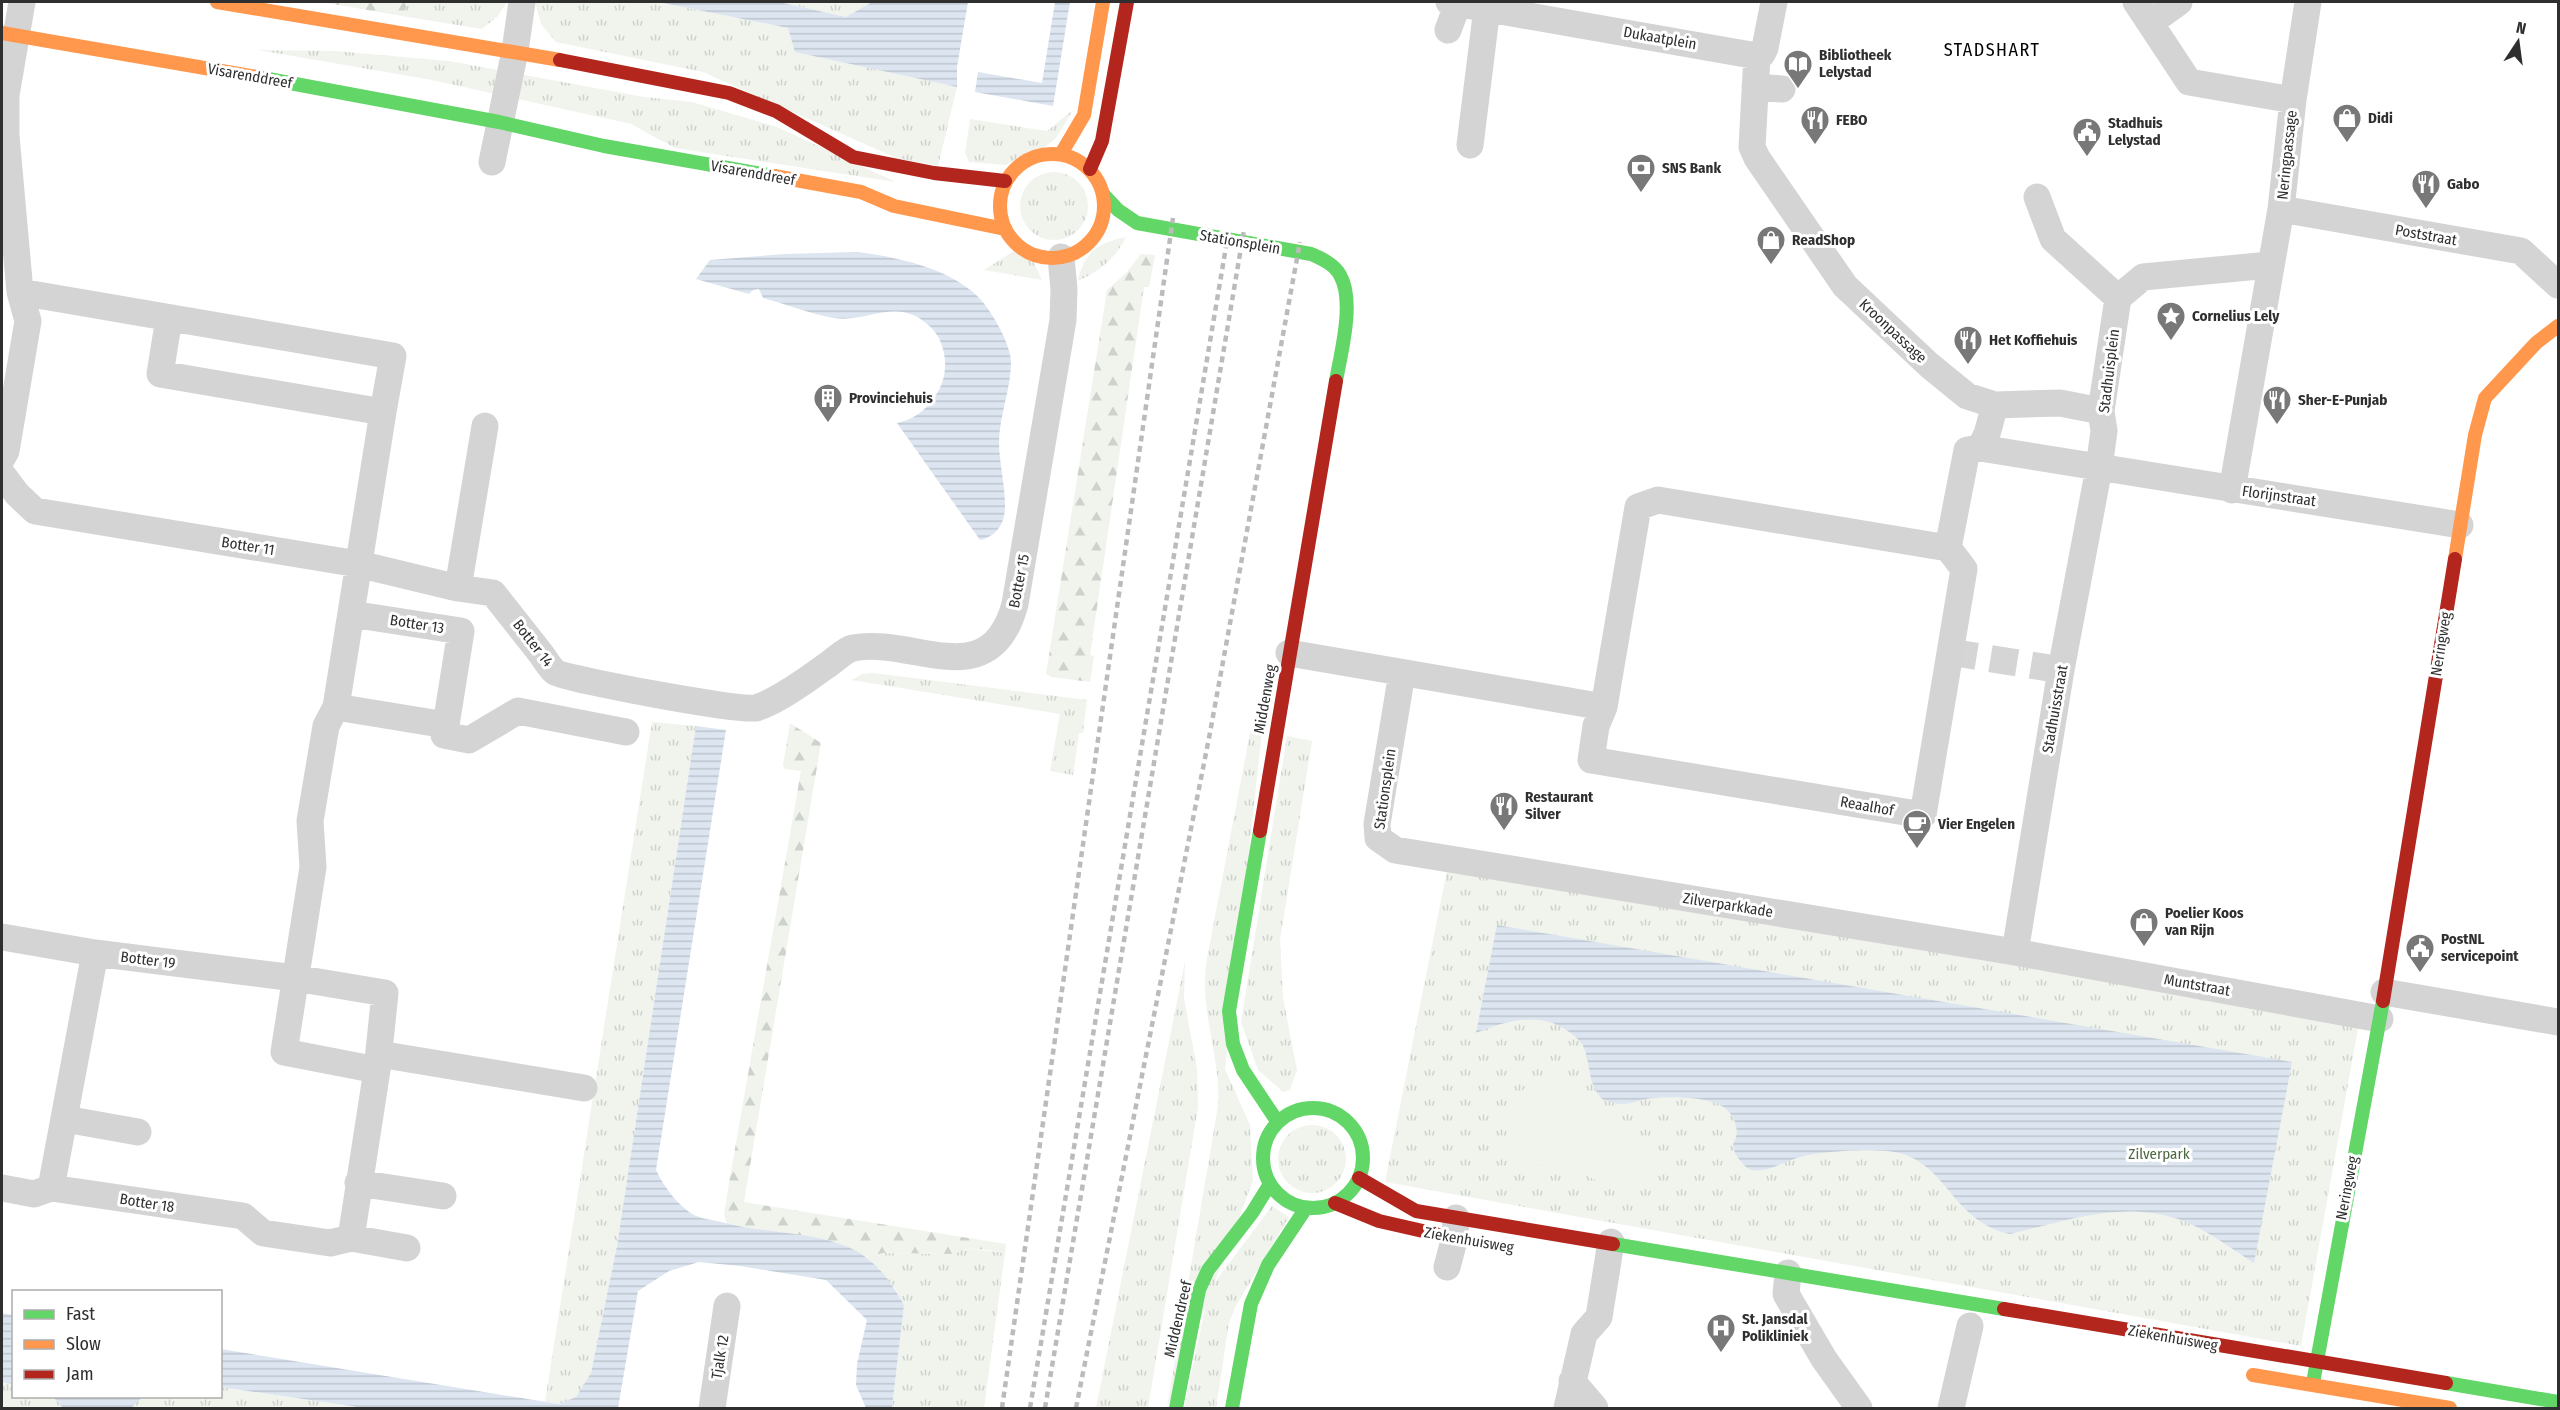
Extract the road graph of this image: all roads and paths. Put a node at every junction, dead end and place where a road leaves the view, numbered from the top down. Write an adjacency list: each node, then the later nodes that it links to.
1 (22, 2): 13 (street)
2 (217, 2): 14 (main road)
3 (522, 2): 14 (street)
4 (1103, 2): 22 (main road)
5 (1127, 2): 24 (main road)
6 (1453, 2): 10 (street); 12 (street)
7 (1774, 2): 15 (street)
8 (2179, 2): 11 (street, Neringpassage)
9 (2308, 2): 18 (street, Neringpassage)
10 (1487, 8): 15 (street, Dukaatplein); 21 (street)
11 (2143, 12): 18 (street, Neringpassage)
12 (1448, 30)
13 (8, 35): 19 (main road, Visarenddreef); 20 (street)
14 (515, 51): 19 (street); 25 (main road)
15 (1760, 55): 16 (street)
16 (1755, 87): 17 (street); 41 (street, Kroonpassage)
17 (1782, 89)
18 (2293, 100): 28 (street, Neringpassage)
19 (499, 122): 23 (street); 30 (main road, Visarenddreef)
20 (4, 135): 36 (street)
21 (1470, 145)
22 (1061, 154): 24 (main road); 25 (main road)
23 (492, 162)
24 (1090, 169): 26 (main road)
25 (1005, 180): 30 (main road)
26 (1103, 194): 29 (main road, Stationsplein); 31 (main road)
27 (2037, 197): 37 (street)
28 (2281, 209): 33 (street); 35 (street, Poststraat)
29 (1137, 223): 31 (main road, Stationsplein); 34 (main road, Stationsplein)
30 (1005, 229): 32 (main road)
31 (1098, 232): 32 (main road)
32 (1061, 258): 57 (street, Botter 15)
33 (2270, 268): 37 (street); 49 (street)
34 (1338, 272): 55 (main road, Middenweg)
35 (2559, 285)
36 (20, 292): 38 (street); 40 (street); 46 (street)
37 (2118, 298): 42 (street, Stadhuisplein)
38 (169, 318): 43 (street); 43 (street)
39 (2559, 326): 50 (main road, Neringweg)
40 (2, 366)
41 (1995, 405): 42 (street, Kroonpassage); 45 (street)
42 (2101, 411): 47 (street, Stadhuisplein)
43 (383, 412): 52 (street)
44 (484, 426): 53 (street)
45 (1980, 448): 47 (street); 51 (street)
46 (2, 458)
47 (2098, 468): 49 (street, Florijnstraat); 64 (street, Stadhuisstraat)
48 (2, 474): 52 (street, Botter 11)
49 (2232, 490): 50 (street, Florijnstraat)
50 (2460, 525): 67 (main road, Neringweg)
51 (1948, 548): 59 (street, Reaalhof); 59 (street, Reaalhof)
52 (358, 564): 53 (street, Botter 14); 54 (street)
53 (458, 588): 57 (street, Botter 14)
54 (351, 614): 58 (street); 60 (street, Botter 13)
55 (1289, 653): 56 (street); 73 (main road, Middenweg)
56 (1402, 673): 59 (street); 62 (street, Stationsplein)
57 (651, 693)
58 (336, 707): 60 (street); 66 (street)
59 (1604, 707)
60 (446, 724): 61 (street)
61 (626, 732)
62 (1442, 859): 64 (street, Zilverparkkade)
63 (2, 937): 65 (street, Botter 19)
64 (2014, 952): 68 (street, Muntstraat)
65 (95, 953): 66 (street, Botter 19); 72 (street)
66 (295, 978): 70 (street, Botter 19); 70 (street)
67 (2384, 992): 68 (main road, Neringweg); 69 (street)
68 (2380, 1019): 91 (main road, Neringweg)
69 (2559, 1022)
70 (378, 1062): 71 (street); 76 (street, Botter 19)
71 (584, 1088)
72 (65, 1119): 74 (street); 79 (street)
73 (1277, 1121): 75 (main road); 77 (main road)
74 (138, 1132)
75 (1359, 1178): 81 (main road); 83 (main road, Ziekenhuisweg)
76 (358, 1183): 80 (street); 84 (street, Botter 19)
77 (1270, 1184): 82 (main road); 97 (main road, Middendreef)
78 (2, 1188): 79 (street, Botter 18)
79 (51, 1188): 84 (street, Botter 18)
80 (443, 1196)
81 (1335, 1203): 82 (main road); 83 (main road, Ziekenhuisweg)
82 (1306, 1208): 98 (main road)
83 (1459, 1231): 86 (main road, Ziekenhuisweg); 87 (street)
84 (351, 1238): 85 (street)
85 (407, 1248)
86 (1608, 1258): 88 (main road, Ziekenhuisweg); 93 (street)
87 (1447, 1267)
88 (1789, 1289): 91 (main road, Ziekenhuisweg); 101 (street)
89 (728, 1306): 96 (street, Tjalk 12)
90 (1970, 1326): 102 (street)
91 (2315, 1362): 94 (main road, Neringweg); 95 (main road, Ziekenhuisweg)
92 (2238, 1372): 94 (main road)
93 (1572, 1381): 99 (street); 100 (street)
94 (2313, 1385): 103 (main road)
95 (2559, 1402)
96 (712, 1408)
97 (1176, 1408)
98 (1232, 1408)
99 (1567, 1408)
100 (1595, 1408)
101 (1859, 1408)
102 (1950, 1408)
103 (2450, 1408)

